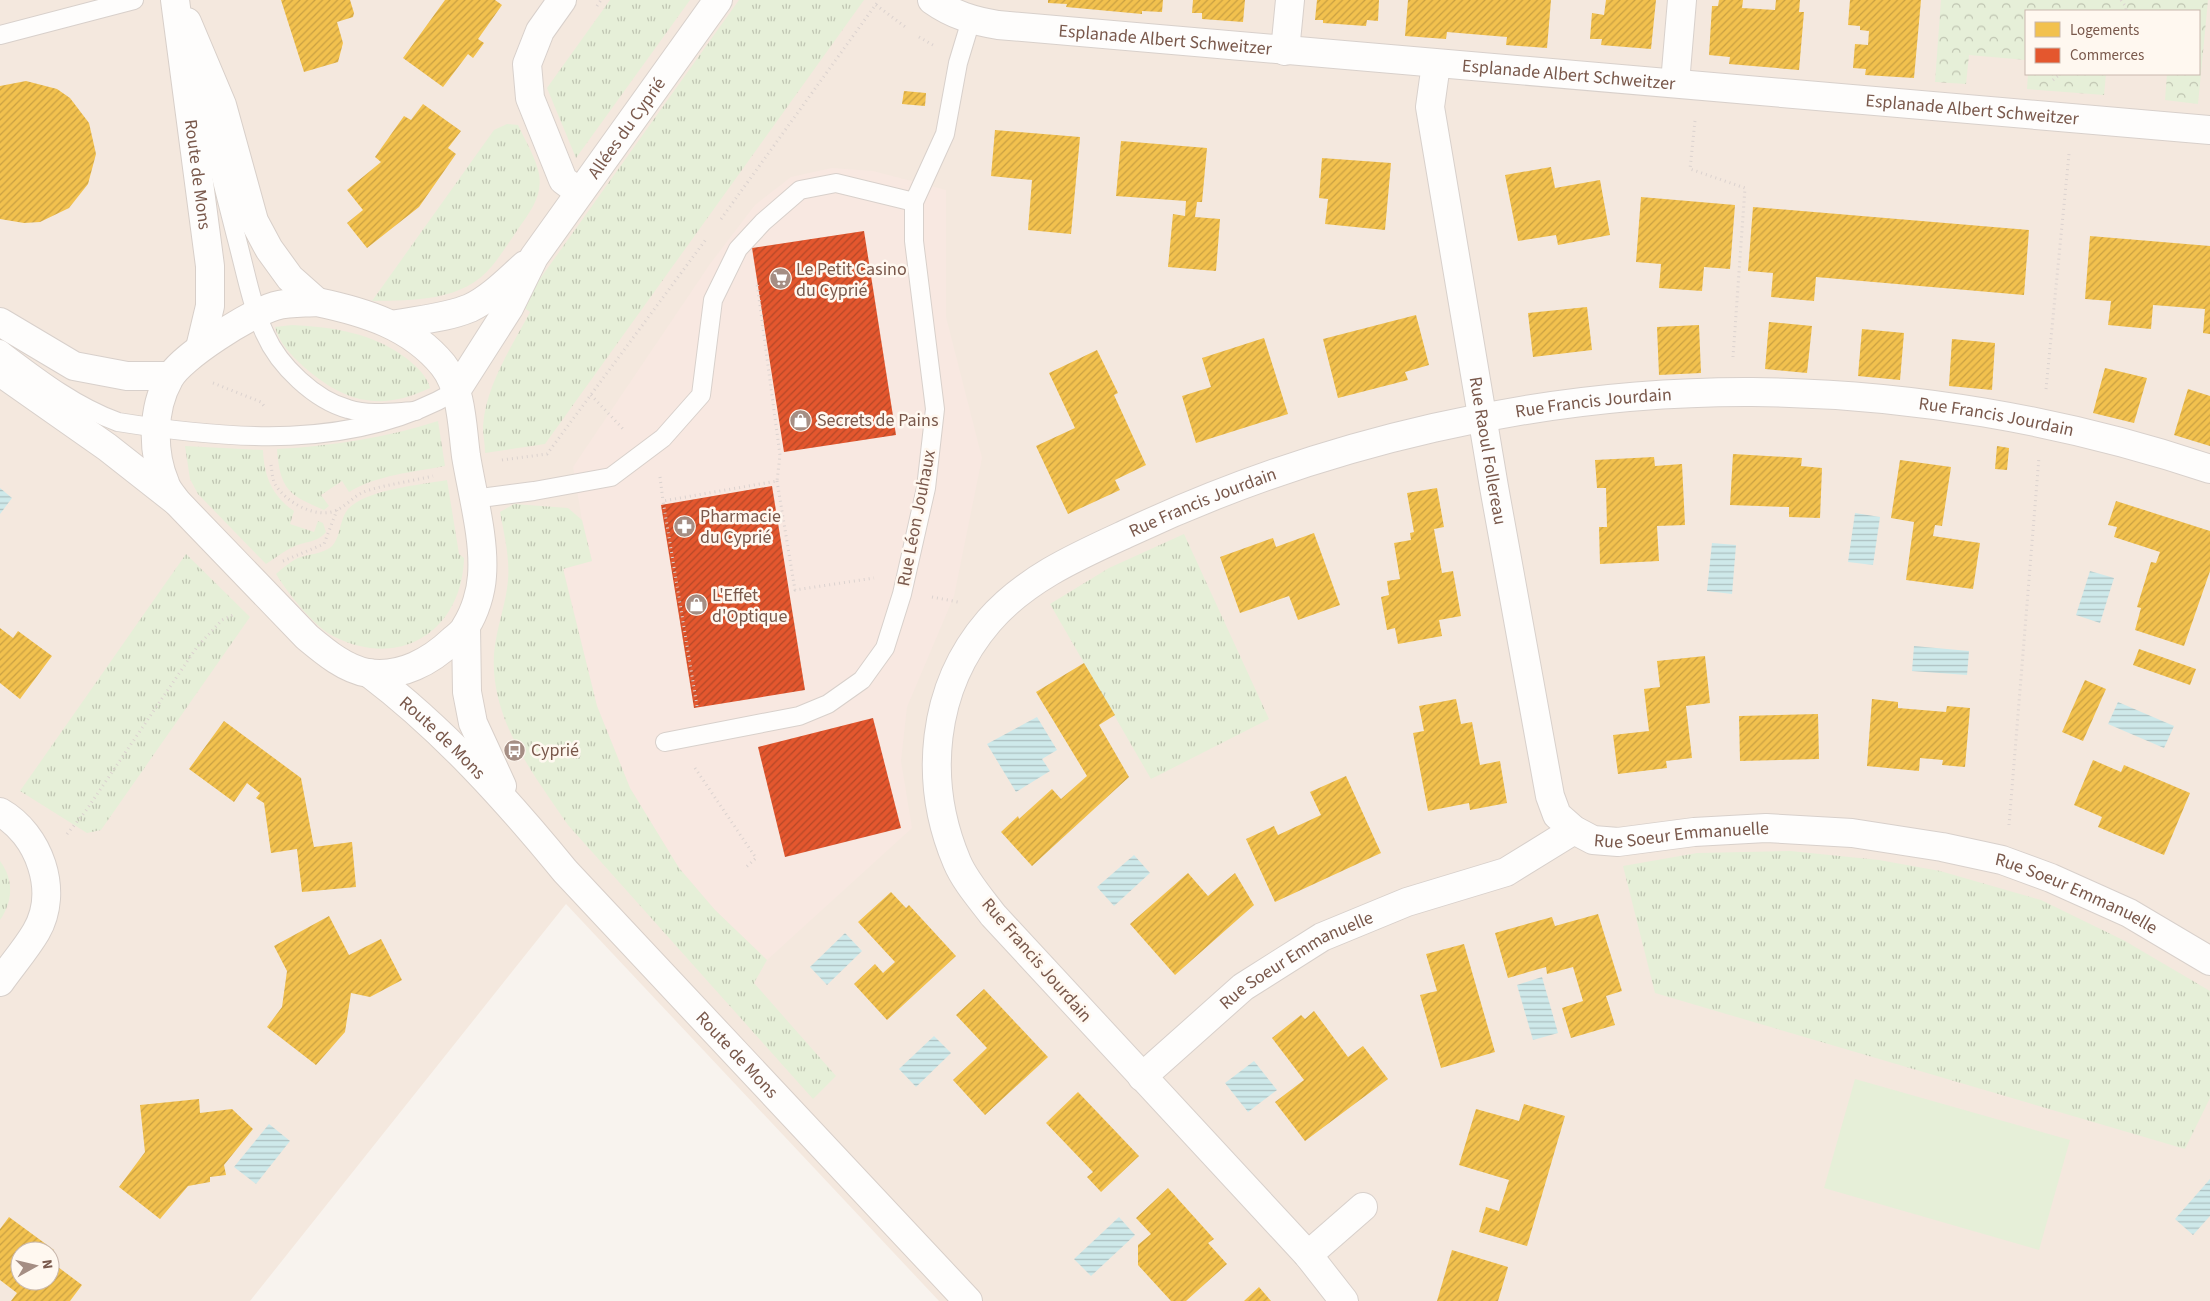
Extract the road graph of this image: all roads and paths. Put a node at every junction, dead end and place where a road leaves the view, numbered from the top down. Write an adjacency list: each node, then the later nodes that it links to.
1 (134, 0): 10 (lane)
2 (176, 0): 23 (street, Route de Mons); 24 (lane); 27 (street, Route de Mons)
3 (562, 0): 17 (street)
4 (718, 0): 17 (street, Allées du Cyprié)
5 (879, 0): 19 (path)
6 (932, 0): 9 (street, Esplanade Albert Schweitzer)
7 (1290, 0): 11 (street)
8 (1682, 0): 13 (street)
9 (971, 20): 11 (street, Esplanade Albert Schweitzer); 18 (lane, Rue Léon Jouhaux)
10 (0, 35)
11 (1285, 51): 12 (street, Esplanade Albert Schweitzer)
12 (1436, 64): 13 (street, Esplanade Albert Schweitzer); 35 (street, Rue Raoul Follereau)
13 (1675, 83): 15 (street, Esplanade Albert Schweitzer)
14 (1695, 119): 33 (path)
15 (2210, 130)
16 (2067, 170): 32 (path)
17 (579, 192): 22 (street, Allées du Cyprié)
18 (914, 202): 21 (lane); 44 (lane, Rue Léon Jouhaux)
19 (720, 221)
20 (708, 237): 38 (path)
21 (738, 249): 40 (path); 41 (lane)
22 (534, 256): 26 (street, Allées du Cyprié); 31 (street, Allées du Cyprié)
23 (317, 302): 24 (street); 26 (street)
24 (257, 312): 27 (street); 34 (lane)
25 (0, 322): 30 (street)
26 (393, 324): 31 (street)
27 (200, 348): 30 (street)
28 (0, 349): 36 (lane)
29 (0, 372): 42 (street)
30 (170, 376): 36 (street)
31 (456, 391): 34 (lane); 38 (street)
32 (2046, 391)
33 (1730, 393): 35 (street, Rue Francis Jourdain); 39 (street, Rue Francis Jourdain)
34 (416, 411): 36 (lane)
35 (1482, 419): 54 (street, Rue Raoul Follereau); 59 (street, Rue Francis Jourdain)
36 (156, 428): 42 (street)
37 (2039, 450): 53 (path)
38 (468, 469): 41 (street); 43 (path)
39 (2210, 469)
40 (777, 481): 44 (path); 49 (path)
41 (473, 499): 47 (street)
42 (177, 502): 43 (street)
43 (262, 591): 48 (street)
44 (902, 594): 45 (path); 49 (lane, Rue Léon Jouhaux)
45 (960, 603)
46 (242, 610): 55 (path)
47 (466, 627): 48 (street); 51 (street, Route de Mons)
48 (368, 673): 51 (street, Route de Mons)
49 (701, 734): 50 (lane, Rue Léon Jouhaux); 56 (path)
50 (665, 742)
51 (512, 806): 62 (street, Route de Mons)
52 (0, 812): 55 (street)
53 (2009, 824)
54 (1574, 830): 57 (street, Rue Soeur Emmanuelle); 59 (street, Rue Soeur Emmanuelle)
55 (43, 865): 58 (street)
56 (744, 869)
57 (2210, 961)
58 (0, 982)
59 (1142, 1077): 61 (street, Rue Francis Jourdain)
60 (1363, 1207): 61 (street)
61 (1308, 1255): 63 (street, Rue Francis Jourdain)
62 (968, 1301)
63 (1344, 1301)

